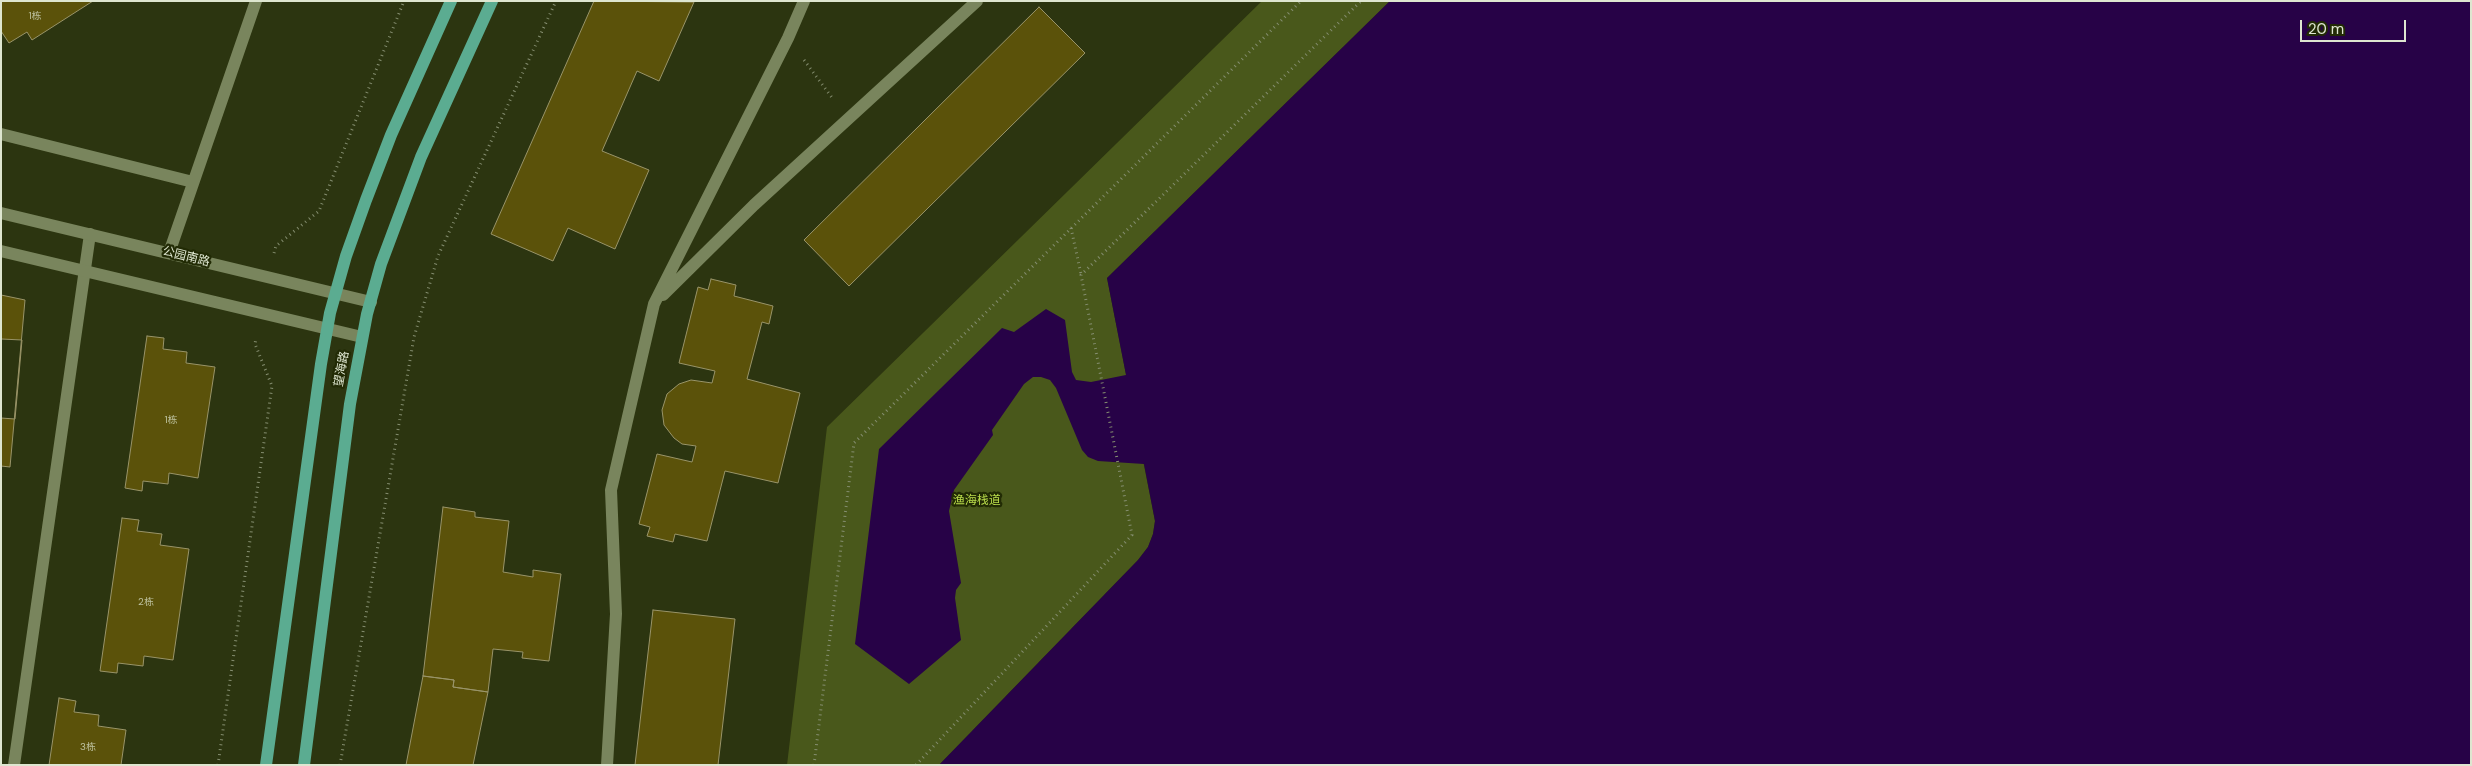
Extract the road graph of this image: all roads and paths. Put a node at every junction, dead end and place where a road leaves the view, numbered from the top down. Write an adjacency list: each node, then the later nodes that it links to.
1 (256, 1): 13 (street)
2 (404, 1): 17 (path)
3 (451, 1): 22 (main road, 望海路)
4 (492, 1): 23 (main road, 望海路)
5 (556, 1): 32 (path)
6 (804, 1): 10 (street)
7 (976, 1): 11 (street)
8 (1301, 1): 15 (path)
9 (1361, 1): 21 (path)
10 (788, 38): 11 (path); 24 (street)
11 (849, 119): 24 (street)
12 (1, 134): 13 (street)
13 (193, 182): 19 (street)
14 (1, 213): 16 (street, 公园南路)
15 (1072, 228): 21 (path); 34 (path)
16 (90, 234): 19 (street, 公园南路); 20 (street)
17 (276, 246)
18 (1, 251): 20 (street)
19 (168, 253): 22 (street, 公园南路)
20 (85, 271): 25 (street); 28 (street)
21 (1081, 275): 35 (path)
22 (336, 294): 23 (street, 公园南路); 25 (main road, 望海路)
23 (371, 302): 26 (main road, 望海路)
24 (654, 304): 33 (street)
25 (328, 329): 26 (street); 30 (main road, 望海路)
26 (362, 338): 31 (main road, 望海路)
27 (255, 344): 29 (path)
28 (14, 765)
29 (218, 765)
30 (266, 765)
31 (304, 765)
32 (340, 765)
33 (607, 765)
34 (814, 765)
35 (916, 765)

